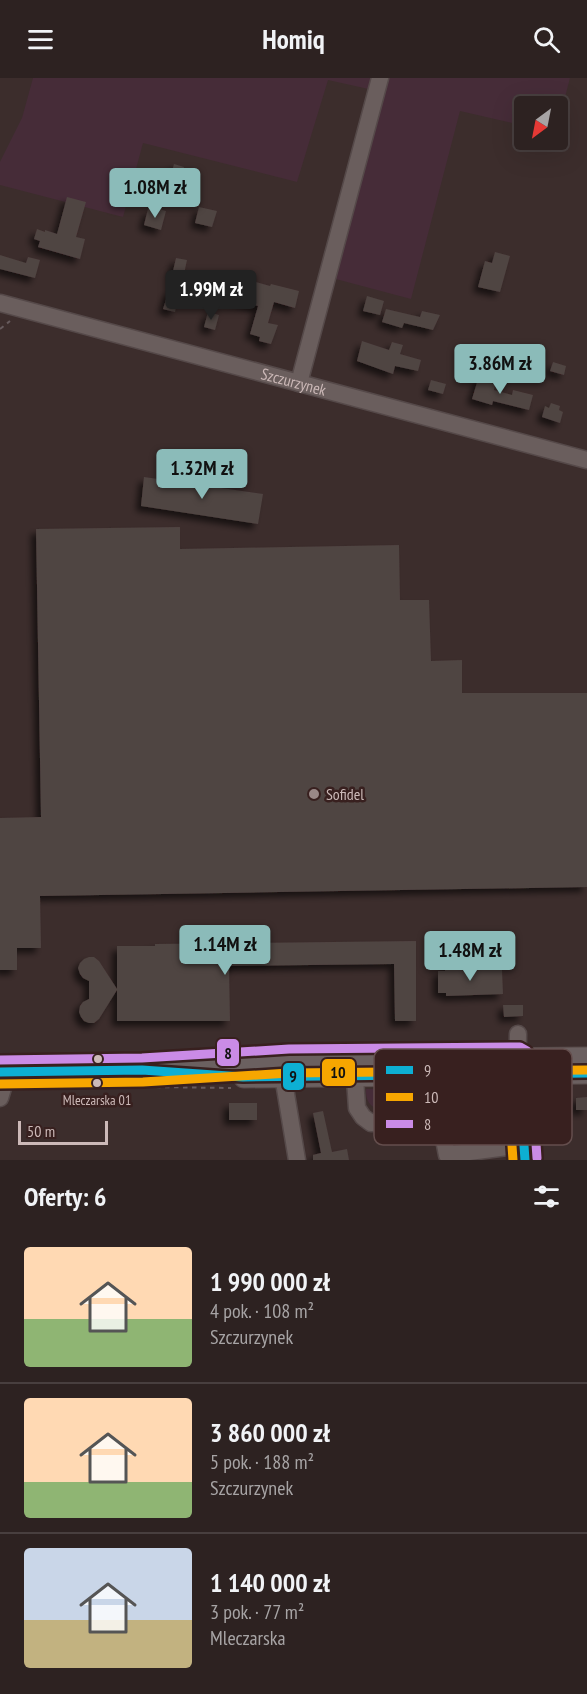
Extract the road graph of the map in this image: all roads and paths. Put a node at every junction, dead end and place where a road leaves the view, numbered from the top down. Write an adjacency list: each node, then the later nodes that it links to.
1 (380, 78): 3 (street)
2 (0, 303): 3 (street, Szczurzynek)
3 (299, 383): 4 (street, Szczurzynek)
4 (587, 460)
5 (518, 1034): 6 (street)
6 (518, 1049)
7 (587, 1058): 8 (main road)
8 (572, 1060)
9 (354, 1068): 10 (main road); 11 (main road); 15 (main road); 17 (street)
10 (374, 1068)
11 (142, 1070): 12 (main road); 15 (main road)
12 (2, 1072): 16 (street)
13 (572, 1072): 14 (main road)
14 (587, 1073)
15 (283, 1076): 22 (street)
16 (0, 1098)
17 (374, 1123)
18 (445, 1145): 20 (street)
19 (505, 1145): 20 (path)
20 (505, 1148): 21 (street)
21 (524, 1153)
22 (297, 1160)

